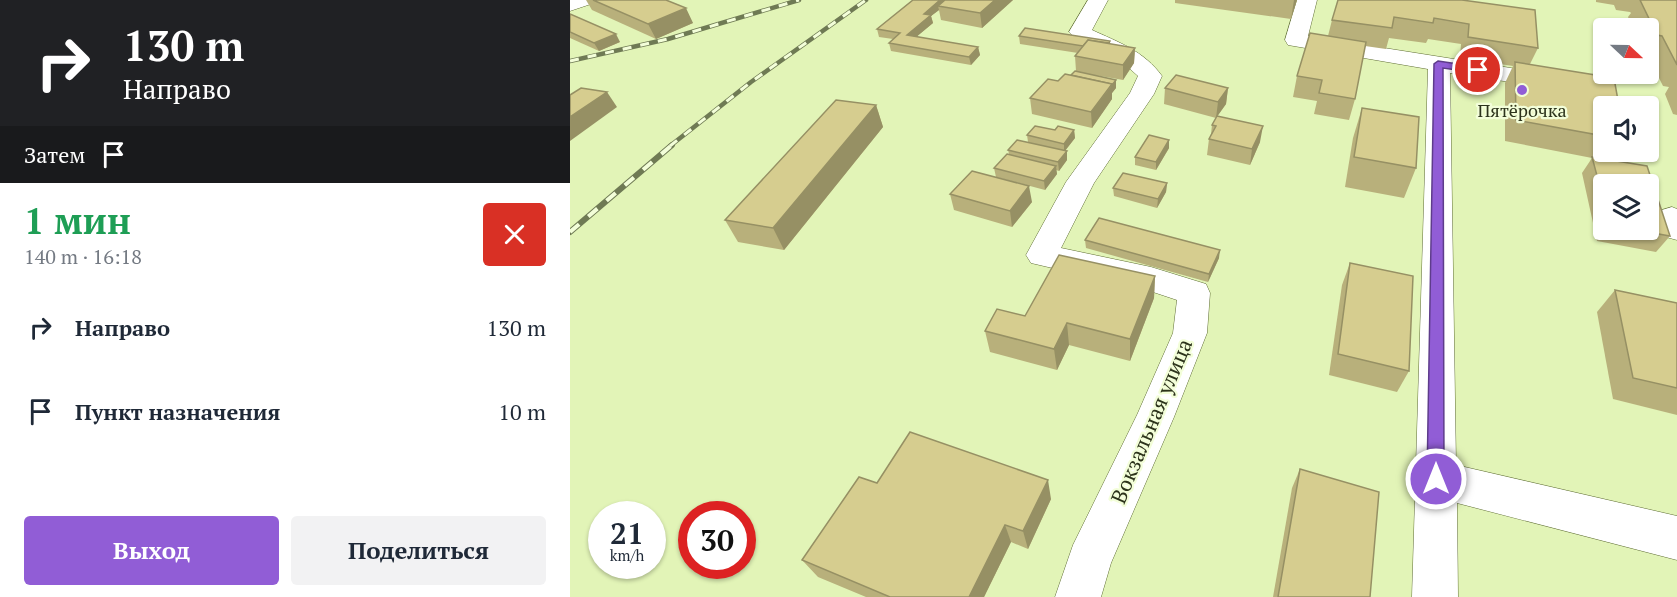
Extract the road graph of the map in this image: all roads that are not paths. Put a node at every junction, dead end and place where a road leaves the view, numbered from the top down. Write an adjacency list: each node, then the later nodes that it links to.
1 (584, 0): 4 (street)
2 (1098, 0): 9 (street, Вокзальная улица)
3 (1307, 0): 5 (street)
4 (570, 5)
5 (1438, 64): 6 (street); 7 (street)
6 (1517, 76)
7 (1436, 479): 8 (street); 10 (street)
8 (1677, 538)
9 (1078, 597)
10 (1435, 597)

